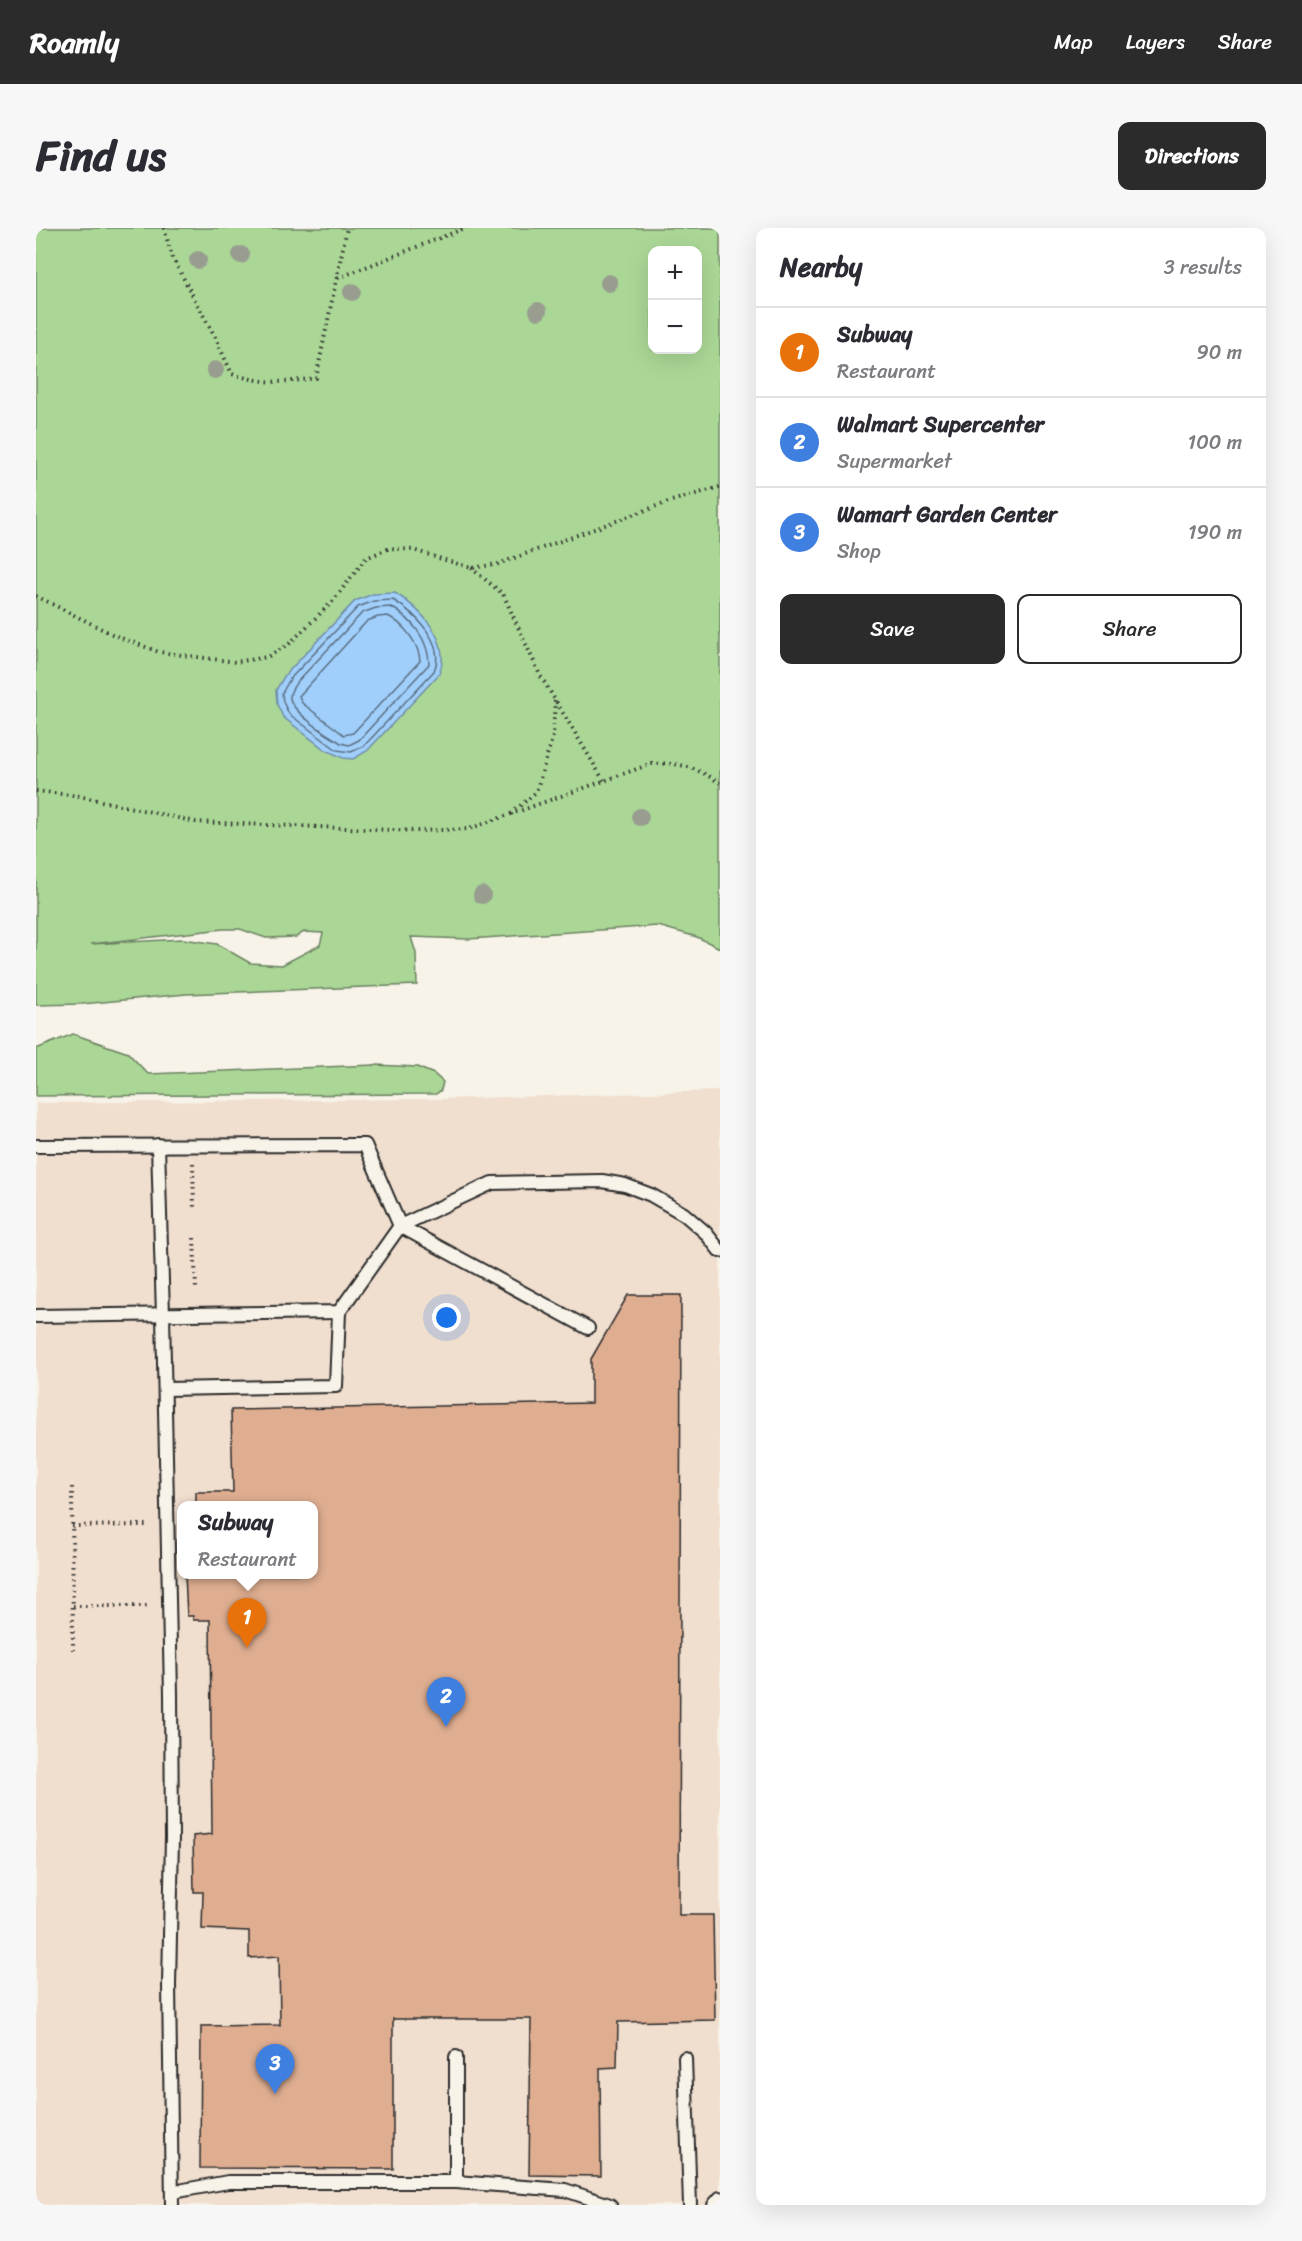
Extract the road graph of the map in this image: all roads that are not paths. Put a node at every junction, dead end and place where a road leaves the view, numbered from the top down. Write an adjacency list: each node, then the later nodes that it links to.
1 (158, 1145): 2 (lane); 3 (lane); 6 (lane)
2 (36, 1146)
3 (400, 1226): 4 (lane); 5 (lane); 8 (lane)
4 (720, 1251)
5 (339, 1312): 6 (lane); 9 (lane)
6 (164, 1315): 7 (lane); 9 (lane)
7 (36, 1316)
8 (588, 1328)
9 (165, 1389): 14 (lane)
10 (456, 2057): 12 (lane)
11 (685, 2058): 16 (lane)
12 (456, 2182): 14 (lane); 15 (lane)
13 (720, 2198): 17 (lane)
14 (173, 2199)
15 (610, 2205)
16 (690, 2205)
17 (714, 2205)

